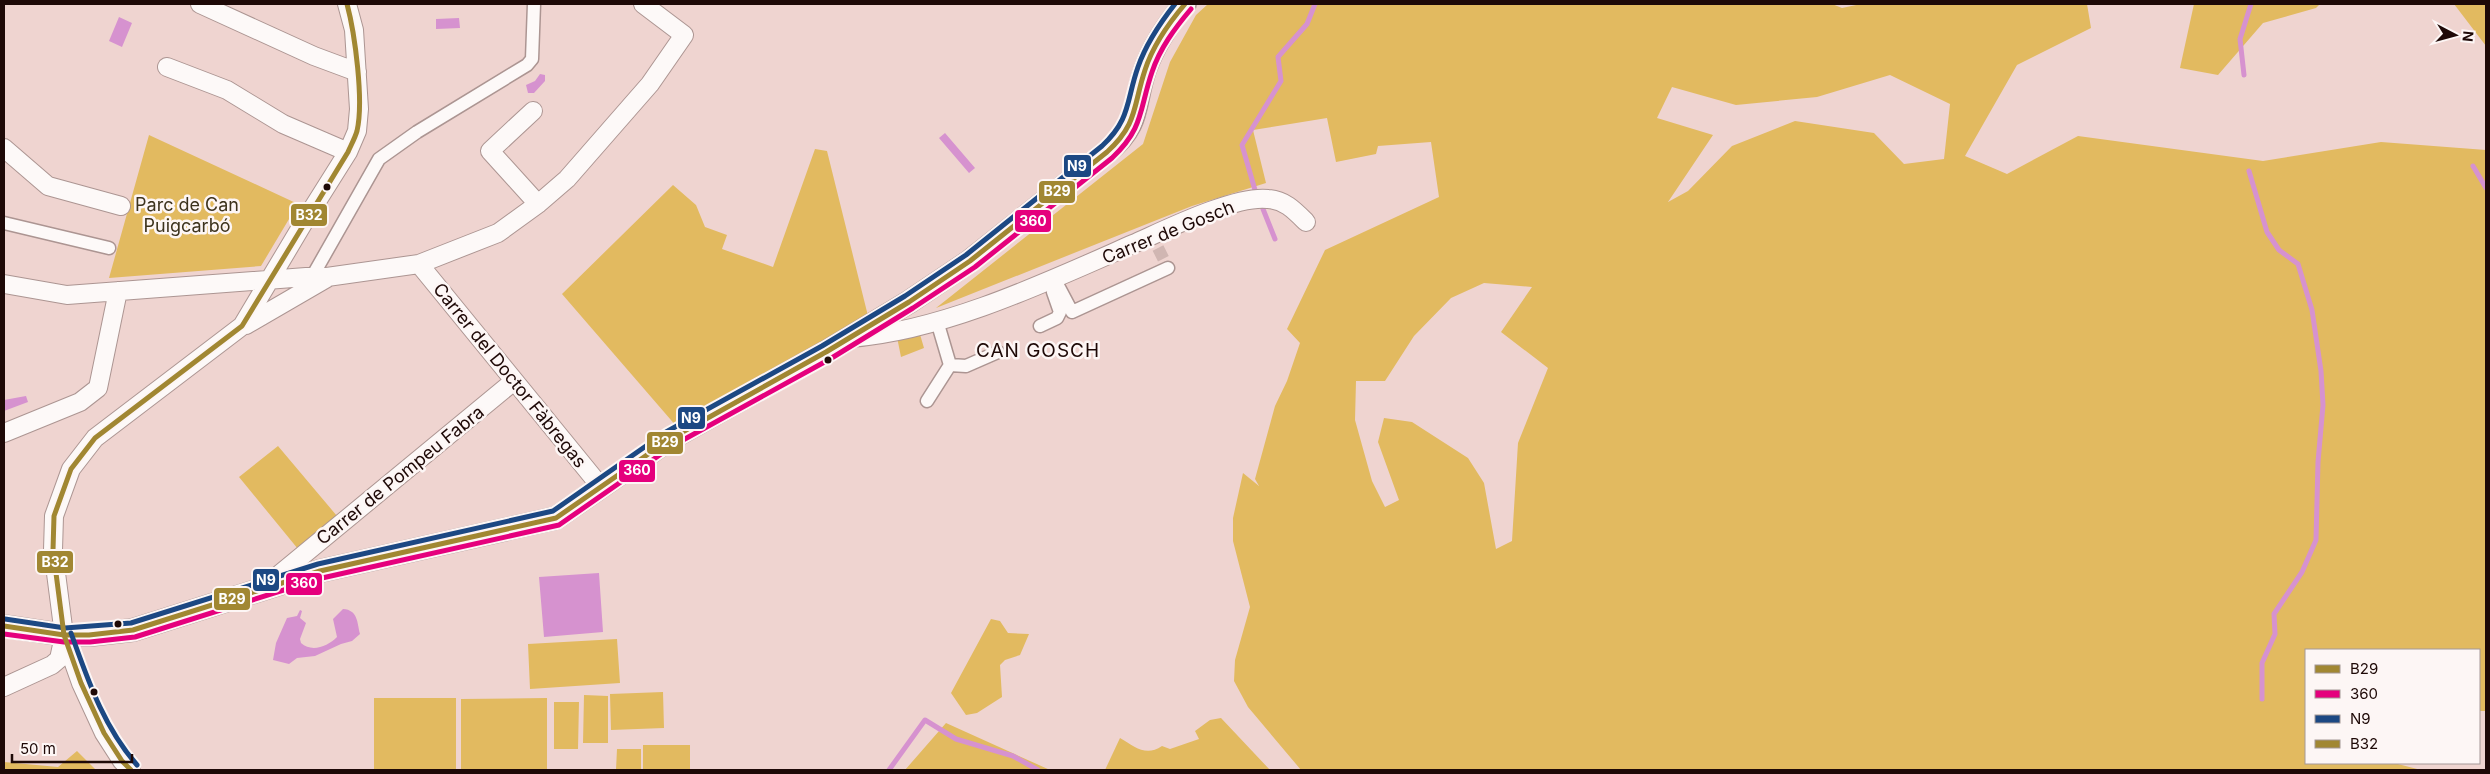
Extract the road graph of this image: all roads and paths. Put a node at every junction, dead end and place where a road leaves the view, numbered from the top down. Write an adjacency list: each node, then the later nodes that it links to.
1 (200, 4): 7 (street)
2 (347, 4): 7 (street)
3 (534, 4): 18 (street)
4 (643, 4): 11 (street)
5 (1186, 4): 26 (street)
6 (167, 68): 10 (street)
7 (357, 72): 10 (street)
8 (533, 111): 11 (street)
9 (4, 148): 12 (street)
10 (348, 152): 19 (street)
11 (538, 204): 16 (street)
12 (121, 206)
13 (1306, 222): 20 (street, Carrer de Gosch)
14 (4, 223): 15 (street)
15 (109, 248)
16 (418, 264): 18 (street); 29 (street, Carrer del Doctor Fàbregas)
17 (1168, 268): 20 (street, Carrer de Gosch)
18 (320, 277): 19 (street); 24 (street)
19 (272, 279): 22 (street); 24 (street)
20 (1051, 280): 23 (street, Carrer de Gosch); 25 (street)
21 (4, 284): 22 (street)
22 (118, 290): 31 (street)
23 (937, 320): 26 (street, Carrer de Gosch); 28 (street)
24 (242, 326): 35 (street)
25 (1040, 326)
26 (848, 338): 32 (street)
27 (998, 352): 28 (street)
28 (950, 365): 30 (street)
29 (514, 381): 32 (street, Carrer del Doctor Fàbregas); 33 (street, Carrer de Pompeu Fabra)
30 (926, 401)
31 (4, 433)
32 (601, 487): 33 (street)
33 (262, 588): 35 (street)
34 (4, 626): 35 (street)
35 (64, 635): 36 (street); 37 (street)
36 (4, 686)
37 (131, 770)

